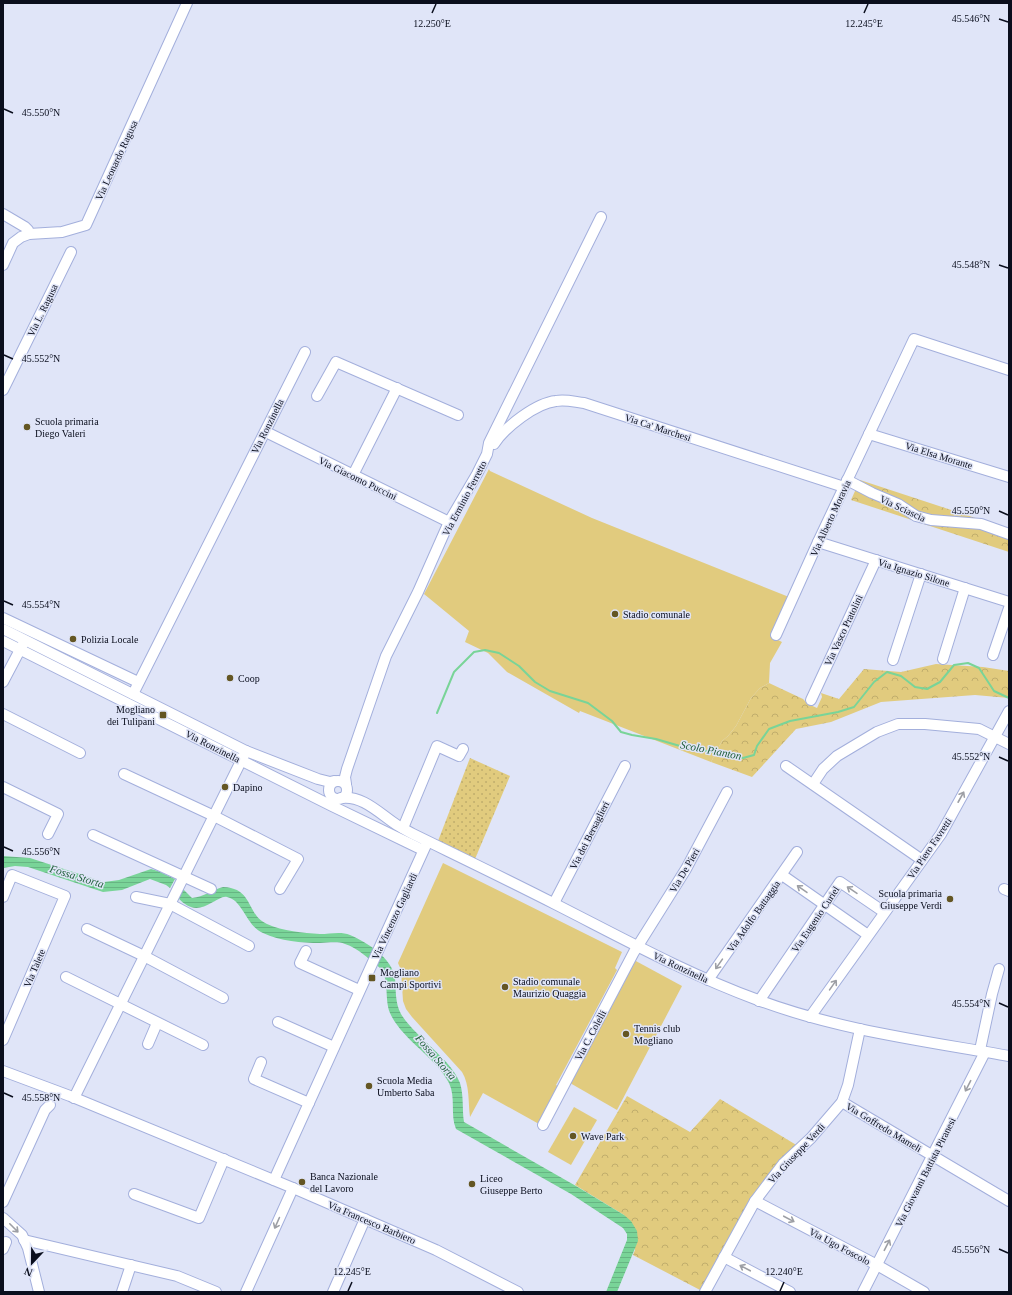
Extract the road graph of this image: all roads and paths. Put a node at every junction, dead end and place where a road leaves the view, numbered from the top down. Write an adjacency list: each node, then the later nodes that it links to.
1 (187, 3): 4 (street, Via Leonardo Ragusa)
2 (3, 214): 4 (street)
3 (601, 217): 15 (street, Via Erminio Ferretto)
4 (28, 234): 6 (street, Via Leonardo Ragusa)
5 (71, 252): 10 (street, Via L. Ragusa)
6 (3, 265)
7 (305, 352): 36 (street, Via Ronzinella)
8 (1009, 370): 14 (street, Via Alberto Moravia)
9 (397, 388): 11 (street); 12 (street); 16 (street)
10 (3, 390)
11 (317, 396)
12 (458, 415)
13 (268, 433): 16 (street, Via Giacomo Puccini)
14 (869, 434): 17 (street, Via Elsa Morante); 18 (street, Via Alberto Moravia)
15 (487, 454): 18 (street, Via Ca' Marchesi); 19 (street, Via Erminio Ferretto)
16 (353, 475): 19 (street, Via Giacomo Puccini)
17 (1009, 477)
18 (846, 483): 20 (street, Via Sciascia); 21 (street, Via Alberto Moravia)
19 (448, 522): 51 (street, Via Erminio Ferretto)
20 (1009, 534)
21 (818, 542): 22 (street, Via Ignazio Silone); 29 (street, Via Alberto Moravia)
22 (876, 560): 23 (street, Via Ignazio Silone); 38 (street, Via Vasco Pratolini)
23 (921, 574): 24 (street, Via Ignazio Silone); 34 (street)
24 (965, 588): 25 (street, Via Ignazio Silone); 33 (street)
25 (1009, 602)
26 (1009, 608): 32 (street)
27 (3, 618): 36 (street)
28 (3, 629): 31 (street, Via Ronzinella)
29 (776, 635)
30 (3, 641): 31 (street, Via Ronzinella)
31 (23, 645): 35 (street); 37 (street, Via Ronzinella); 46 (street, Via Ronzinella)
32 (993, 655)
33 (943, 659)
34 (893, 660)
35 (3, 682)
36 (138, 682): 37 (street, Via Ronzinella)
37 (133, 694): 44 (street, Via Ronzinella)
38 (811, 700)
39 (1009, 711): 41 (street, Via Piero Favretti)
40 (3, 714): 45 (street)
41 (996, 736): 42 (street); 52 (street); 64 (street, Via Piero Favretti, one-way to 41)
42 (1009, 744)
43 (462, 749): 59 (street)
44 (246, 751): 46 (street); 50 (street, Via Ronzinella)
45 (80, 753)
46 (241, 761): 58 (street); 62 (street, Via Ronzinella)
47 (625, 766): 71 (street, Via dei Bersaglieri)
48 (786, 766): 52 (street)
49 (124, 774): 58 (street)
50 (312, 777): 51 (street, Via Ronzinella); 55 (street, Via Ronzinella)
51 (341, 784): 55 (street); 56 (street); 57 (street, Via Ronzinella)
52 (813, 784): 64 (street)
53 (3, 788): 60 (street)
54 (727, 792): 78 (street, Via De Pieri)
55 (330, 794): 56 (street, Via Ronzinella)
56 (341, 798): 57 (street, Via Ronzinella)
57 (364, 803): 59 (street, Via Ronzinella)
58 (214, 816): 65 (street); 68 (street)
59 (403, 828): 62 (street, Via Ronzinella)
60 (48, 834)
61 (93, 835): 65 (street)
62 (425, 845): 71 (street, Via Ronzinella); 84 (street, Via Vincenzo Gagliardi)
63 (797, 852): 66 (street, Via Adolfo Battaggia)
64 (922, 860): 74 (street, Via Piero Favretti)
65 (184, 875): 67 (street); 72 (street)
66 (782, 875): 73 (street, one-way to 66); 83 (street, Via Adolfo Battaggia, one-way to 83)
67 (211, 889)
68 (280, 890)
69 (3, 897): 92 (street, Via Talete)
70 (136, 897): 72 (street)
71 (554, 903): 78 (street, Via Ronzinella)
72 (170, 904): 77 (street); 80 (street)
73 (824, 905): 74 (street, Via Eugenio Curiel, one-way to 73); 76 (street); 86 (street, Via Eugenio Curiel)
74 (884, 912): 76 (street, Via Piero Favretti)
75 (87, 929): 80 (street)
76 (868, 935): 88 (street, Via Piero Favretti, one-way to 76)
77 (249, 946)
78 (637, 946): 83 (street, Via Ronzinella); 104 (street, Via C. Colelli)
79 (306, 951): 84 (street)
80 (144, 956): 85 (street); 87 (street)
81 (999, 969): 96 (street)
82 (66, 977): 87 (street)
83 (708, 980): 86 (street, Via Ronzinella)
84 (360, 990): 95 (street, Via Vincenzo Gagliardi)
85 (223, 998)
86 (759, 1000): 88 (street, Via Ronzinella)
87 (120, 1004): 90 (street); 100 (street)
88 (810, 1017): 91 (street, Via Ronzinella)
89 (278, 1022): 95 (street)
90 (157, 1023): 93 (street); 94 (street)
91 (860, 1029): 96 (street, Via Ronzinella); 101 (street, Via Giuseppe Verdi)
92 (3, 1040)
93 (148, 1044)
94 (203, 1045)
95 (334, 1047): 102 (street, Via Vincenzo Gagliardi)
96 (983, 1051): 97 (street, Via Ronzinella); 105 (street, Via Giovanni Battista Piranesi, one-way to 105)
97 (1009, 1056)
98 (262, 1062): 102 (street)
99 (3, 1071): 100 (street, Via Francesco Barbiero)
100 (74, 1098): 106 (street, Via Francesco Barbiero)
101 (842, 1102): 105 (street, Via Goffredo Mameli); 110 (street, Via Giuseppe Verdi)
102 (309, 1103): 107 (street, Via Vincenzo Gagliardi)
103 (50, 1105): 112 (street)
104 (543, 1125)
105 (933, 1156): 111 (street, Via Goffredo Mameli); 118 (street, Via Giovanni Battista Piranesi, one-way to 105)
106 (224, 1159): 107 (street, Via Francesco Barbiero); 109 (street)
107 (274, 1180): 108 (street, Via Francesco Barbiero)
108 (293, 1188): 114 (street, Via Francesco Barbiero); 122 (street, one-way to 122)
109 (134, 1194)
110 (755, 1201): 116 (street, Via Giuseppe Verdi); 118 (street, Via Ugo Foscolo, one-way to 118)
111 (1009, 1201)
112 (3, 1202)
113 (3, 1218): 115 (street, one-way to 115)
114 (365, 1219): 123 (street); 124 (street, Via Francesco Barbiero)
115 (24, 1240): 117 (street); 119 (street)
116 (724, 1257): 125 (street, Via Giuseppe Verdi); 126 (street, one-way to 116)
117 (131, 1265): 120 (street); 121 (street)
118 (877, 1266): 127 (street, Via Giovanni Battista Piranesi); 128 (street, Via Ugo Foscolo)
119 (39, 1292)
120 (122, 1292)
121 (216, 1292)
122 (246, 1292)
123 (333, 1292)
124 (518, 1292)
125 (705, 1292)
126 (790, 1292)
127 (863, 1292)
128 (924, 1292)

